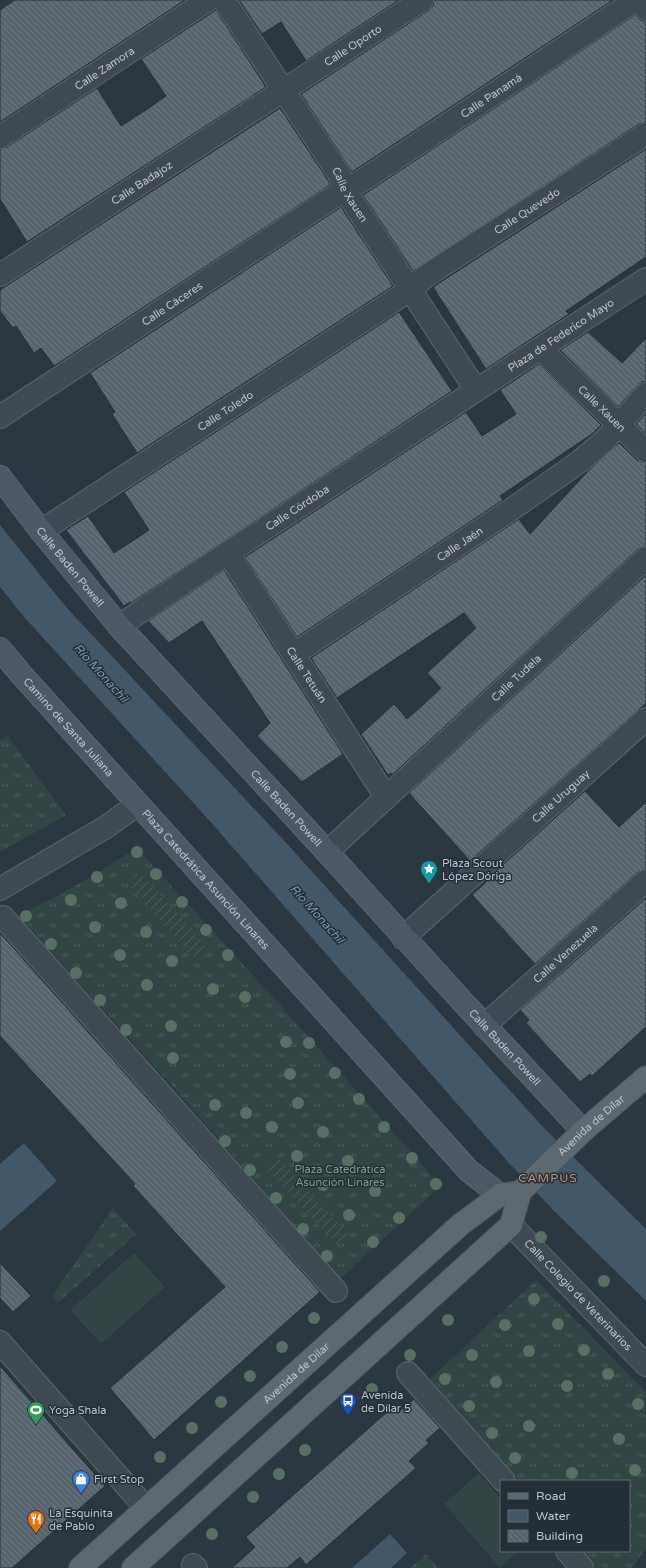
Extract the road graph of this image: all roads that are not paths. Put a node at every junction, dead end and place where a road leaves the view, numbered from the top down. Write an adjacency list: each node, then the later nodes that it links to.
1 (208, 0): 7 (street, Calle Zamora)
2 (224, 0): 5 (street, Calle Xauen)
3 (422, 0): 5 (street, Calle Oporto)
4 (636, 0): 8 (street, Calle Panamá)
5 (283, 90): 8 (street, Calle Xauen); 9 (street, Calle Badajoz)
6 (646, 134): 11 (street, Calle Quevedo)
7 (0, 137)
8 (344, 190): 11 (street, Calle Xauen); 15 (street, Calle Cáceres)
9 (0, 275)
10 (646, 280): 12 (street, Plaza de Federico Mayo)
11 (410, 290): 13 (street, Calle Xauen); 19 (street, Calle Toledo)
12 (541, 348): 13 (street, Plaza de Federico Mayo); 16 (street, Calle Xauen)
13 (476, 390): 20 (street, Calle Córdoba)
14 (646, 394): 16 (street)
15 (0, 417)
16 (618, 425): 17 (street, Calle Xauen); 24 (street, Calle Jaén)
17 (646, 451)
18 (0, 477): 19 (main road, Calle Baden Powell)
19 (41, 531): 22 (main road, Calle Baden Powell)
20 (228, 553): 22 (street, Calle Córdoba); 24 (street, Calle Tetuán)
21 (646, 558): 26 (street, Calle Tudela)
22 (119, 626): 28 (main road, Calle Baden Powell)
23 (0, 649): 27 (main road, Camino de Santa Juliana)
24 (294, 654): 26 (street, Calle Tetuán)
25 (646, 719): 32 (street, Calle Uruguay)
26 (386, 797): 28 (street)
27 (138, 804): 30 (street, Plaza Catedrática Asunción Linares); 36 (main road, Plaza Catedrática Asunción Linares)
28 (327, 852): 32 (main road, Calle Baden Powell)
29 (646, 881): 33 (street, Calle Venezuela)
30 (0, 889)
31 (3, 917): 38 (street)
32 (404, 938): 33 (main road, Calle Baden Powell)
33 (484, 1026): 35 (main road, Calle Baden Powell)
34 (646, 1077): 35 (main road, Avenida de Dílar)
35 (577, 1136): 36 (main road, Avenida de Dílar)
36 (515, 1191): 37 (main road); 43 (main road, Avenida de Dílar)
37 (511, 1225): 40 (street, Calle Colegio de Veterinarios); 46 (main road)
38 (336, 1291)
39 (0, 1342): 43 (street)
40 (646, 1365)
41 (408, 1373): 42 (street)
42 (503, 1480)
43 (146, 1508): 45 (main road, Avenida de Dílar)
44 (568, 1552): 47 (street)
45 (80, 1568)
46 (133, 1568)
47 (582, 1568)

